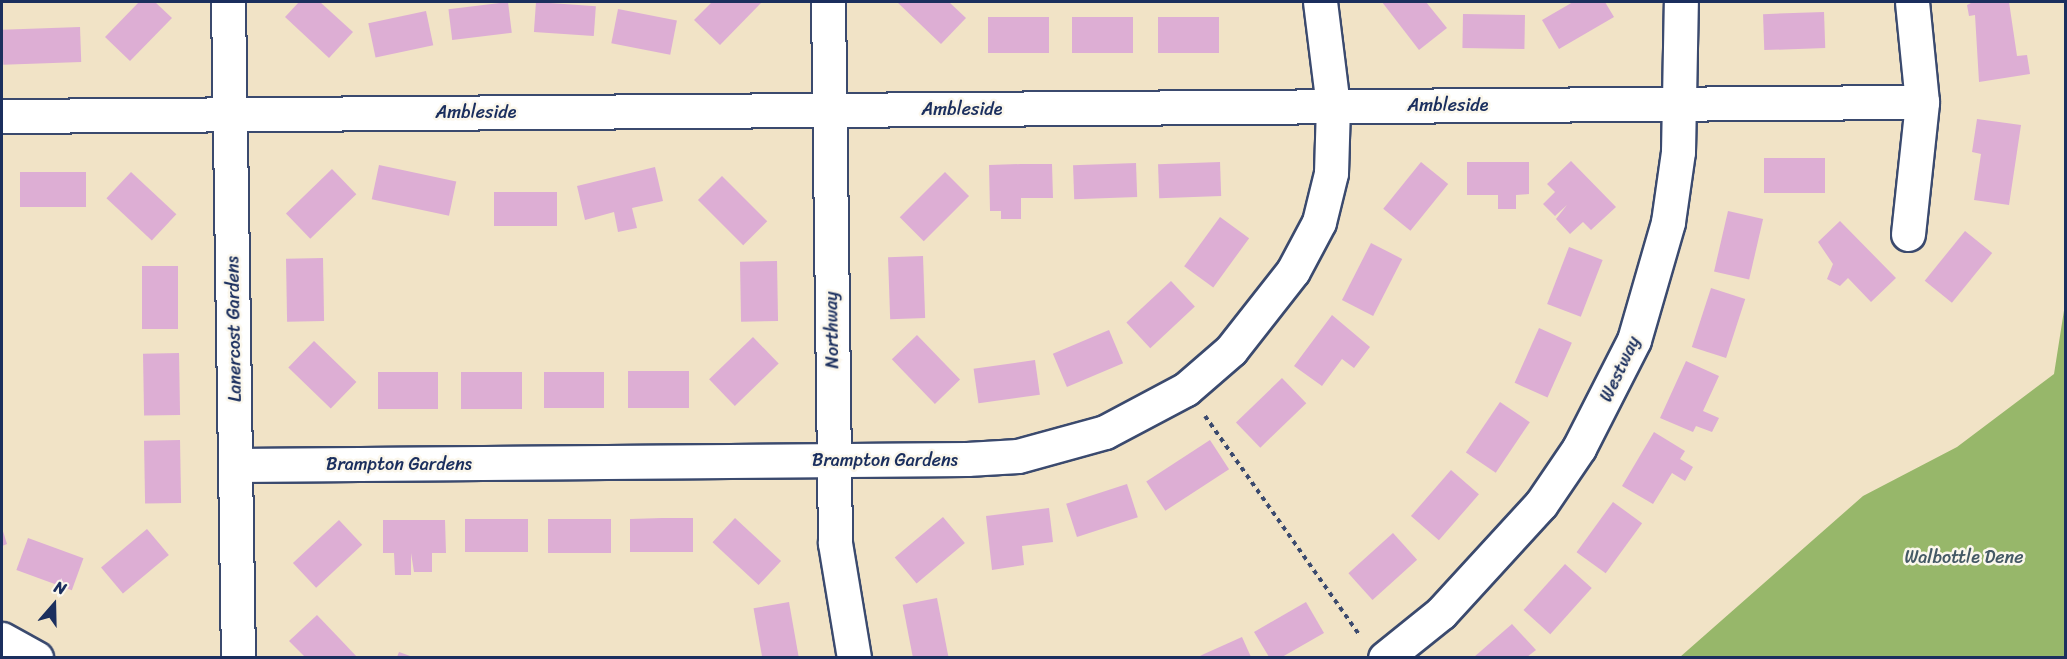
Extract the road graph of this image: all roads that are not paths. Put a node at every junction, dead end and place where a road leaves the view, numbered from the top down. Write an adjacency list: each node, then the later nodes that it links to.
1 (228, 2): 10 (street, Lanercost Gardens)
2 (828, 2): 9 (street, Northway)
3 (1320, 2): 8 (street, Brampton Gardens)
4 (1680, 2): 7 (street, Westway)
5 (1912, 2): 6 (street)
6 (1922, 102): 7 (street, Ambleside); 12 (street)
7 (1681, 104): 8 (street, Ambleside); 16 (street, Westway)
8 (1333, 106): 9 (street, Ambleside); 13 (street, Brampton Gardens)
9 (829, 110): 10 (street, Ambleside); 13 (street, Northway)
10 (230, 114): 11 (street, Ambleside); 14 (street, Lanercost Gardens)
11 (2, 116)
12 (1908, 234)
13 (834, 460): 14 (street, Brampton Gardens); 19 (street, Northway)
14 (236, 465): 18 (street, Lanercost Gardens)
15 (2, 639): 17 (street)
16 (1377, 653)
17 (36, 657)
18 (238, 657)
19 (854, 657)

